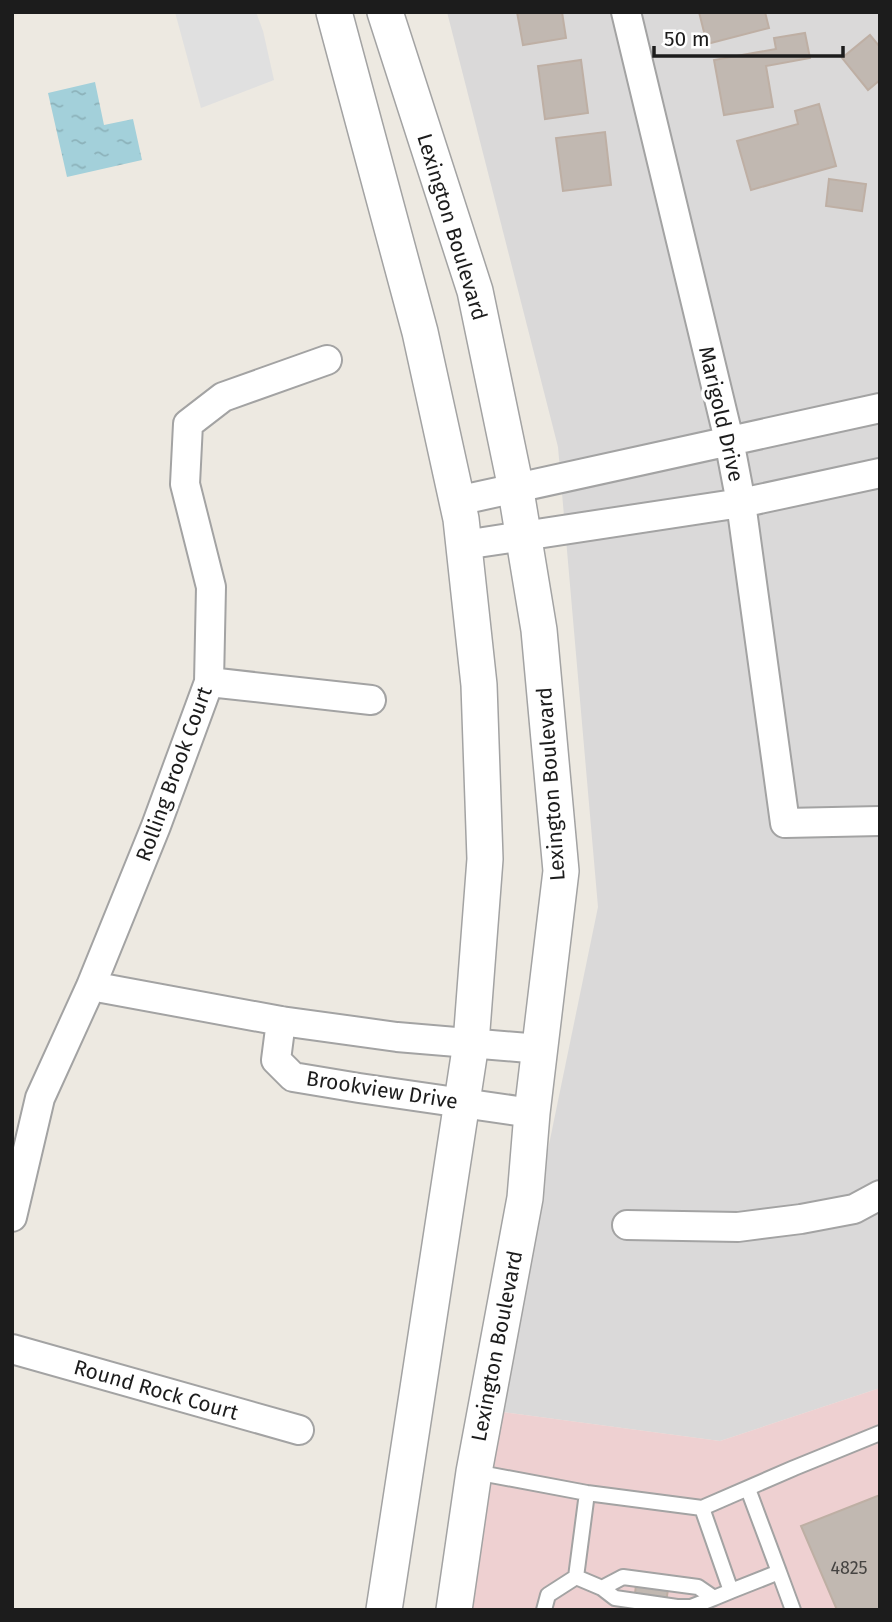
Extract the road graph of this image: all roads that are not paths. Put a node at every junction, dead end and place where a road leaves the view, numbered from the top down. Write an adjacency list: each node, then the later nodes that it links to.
1 (334, 12): 9 (street)
2 (385, 12): 8 (street, Lexington Boulevard)
3 (626, 12): 6 (street, Marigold Drive)
4 (327, 360): 13 (street, Rolling Brook Court)
5 (880, 408): 6 (street)
6 (729, 440): 8 (street); 10 (street, Marigold Drive)
7 (880, 473): 10 (street)
8 (515, 488): 9 (street); 11 (street, Lexington Boulevard)
9 (457, 501): 12 (street)
10 (741, 503): 11 (street); 15 (street, Marigold Drive)
11 (523, 536): 12 (street); 19 (street, Lexington Boulevard)
12 (464, 545): 18 (street)
13 (209, 682): 14 (street); 16 (street, Rolling Brook Court)
14 (371, 700)
15 (880, 821)
16 (92, 986): 17 (street); 23 (street, Rolling Brook Court)
17 (281, 1021): 18 (street); 20 (street, Brookview Drive)
18 (471, 1043): 19 (street); 20 (street)
19 (540, 1049): 21 (street, Lexington Boulevard)
20 (462, 1103): 21 (street, Brookview Drive); 37 (street)
21 (532, 1113): 28 (street, Lexington Boulevard)
22 (880, 1195): 24 (street)
23 (12, 1217)
24 (627, 1225)
25 (12, 1349): 26 (street, Round Rock Court)
26 (299, 1430)
27 (880, 1433): 29 (lane)
28 (474, 1472): 30 (lane); 38 (street, Lexington Boulevard)
29 (748, 1489): 31 (lane); 32 (lane)
30 (587, 1493): 31 (lane); 33 (lane)
31 (702, 1508): 35 (lane)
32 (779, 1572): 35 (lane); 40 (lane)
33 (576, 1577): 34 (lane); 39 (lane)
34 (602, 1588): 36 (lane); 36 (lane)
35 (731, 1591): 36 (lane)
36 (715, 1598)
37 (384, 1610)
38 (454, 1610)
39 (544, 1610)
40 (793, 1610)

